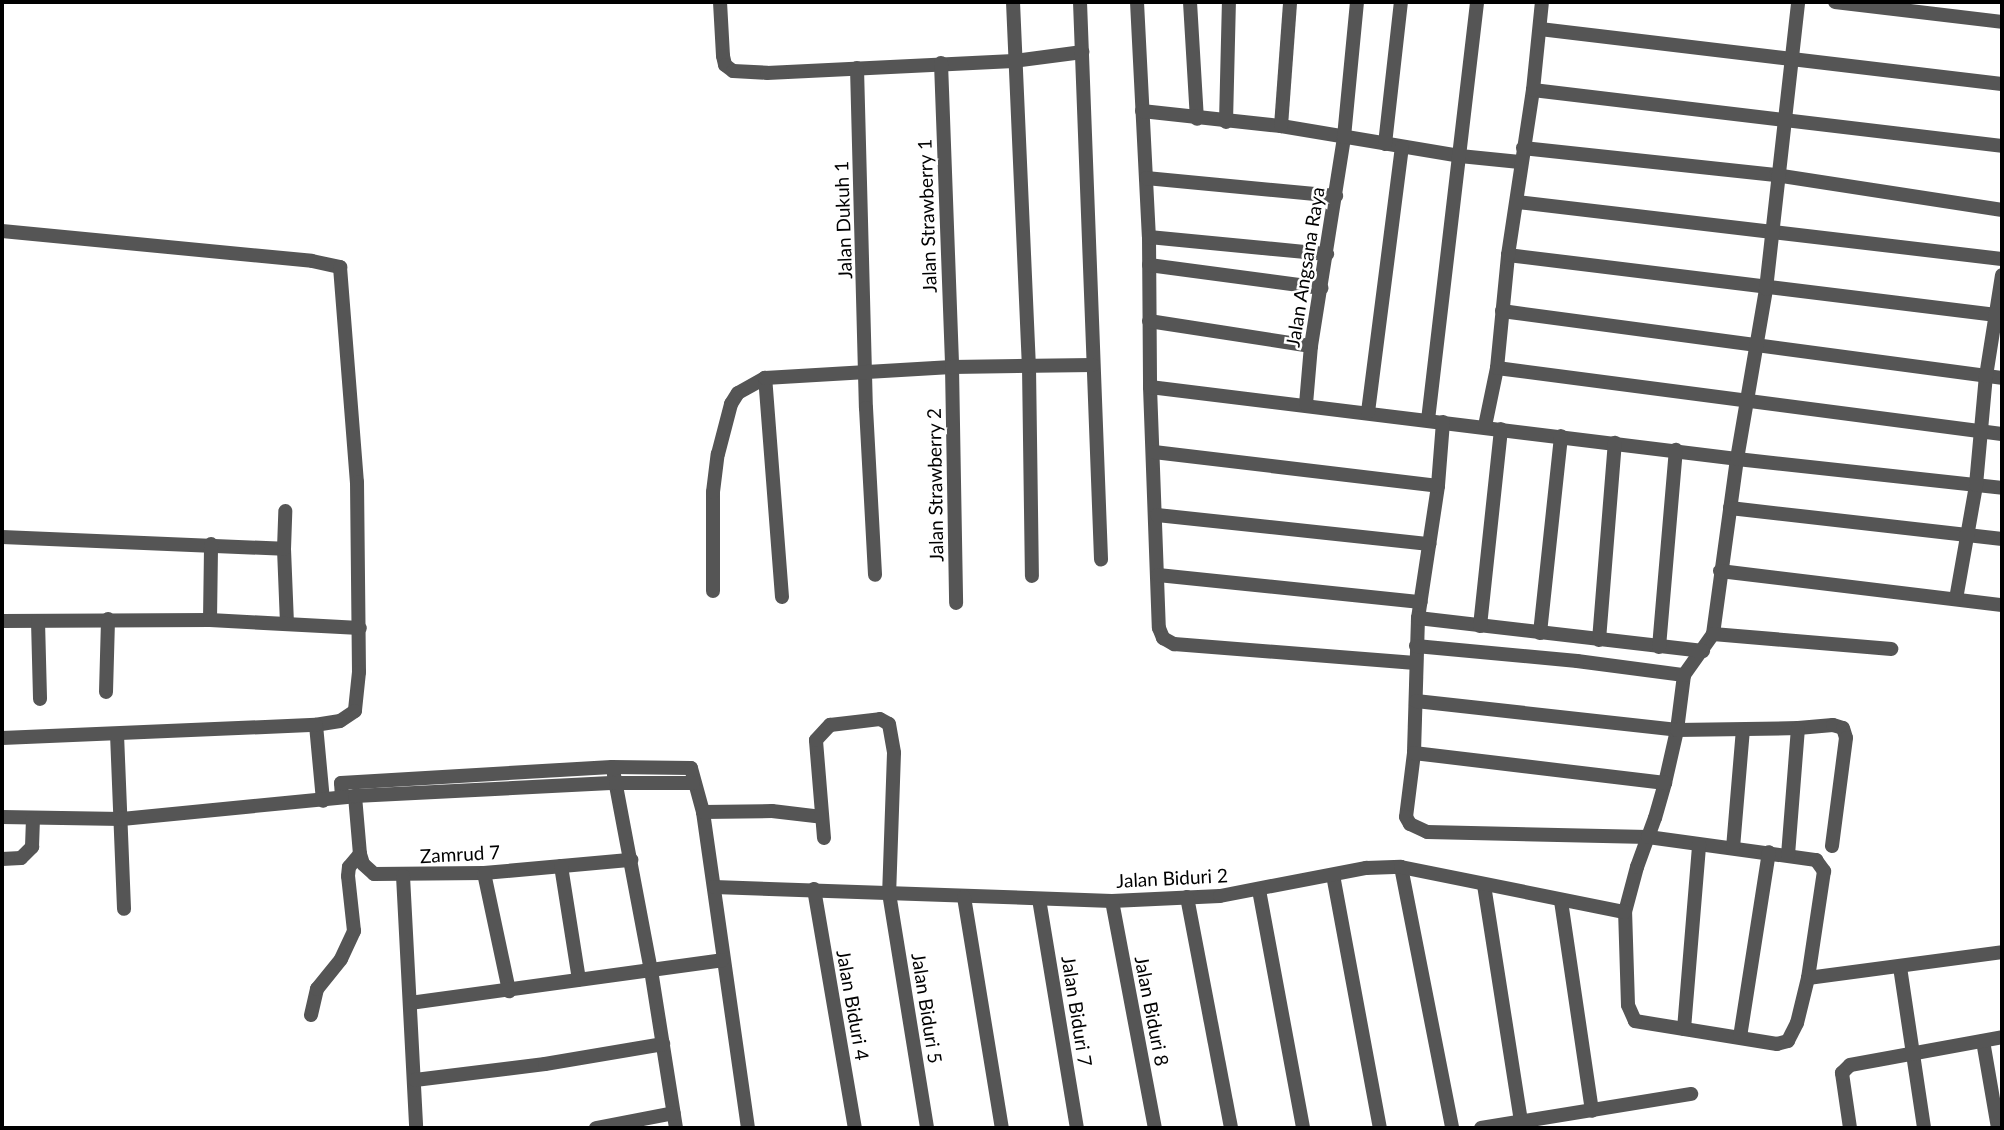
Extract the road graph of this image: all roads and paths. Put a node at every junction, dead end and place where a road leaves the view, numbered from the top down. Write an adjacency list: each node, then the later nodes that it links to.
1 (720, 2): 20 (street)
2 (1013, 2): 18 (street)
3 (1080, 2): 16 (street)
4 (1137, 2): 23 (street)
5 (1190, 2): 24 (street)
6 (1229, 2): 26 (street)
7 (1290, 2): 27 (street)
8 (1357, 2): 28 (street, Jalan Angsana Raya)
9 (1401, 2): 29 (street)
10 (1477, 2): 33 (street)
11 (1542, 2): 15 (street)
12 (1798, 2): 17 (street)
13 (1835, 2): 14 (street)
14 (2002, 22)
15 (1540, 29): 17 (street); 22 (street)
16 (1082, 52): 18 (street); 54 (street)
17 (1791, 58): 21 (street); 25 (street)
18 (1014, 61): 19 (street); 56 (street)
19 (941, 63): 20 (street); 55 (street, Jalan Strawberry 1)
20 (857, 68): 58 (street, Jalan Dukuh 1)
21 (2002, 85)
22 (1533, 90): 25 (street); 32 (street)
23 (1142, 111): 24 (street); 35 (street)
24 (1197, 119): 26 (street)
25 (1784, 120): 30 (street); 34 (street)
26 (1226, 122): 27 (street)
27 (1281, 126): 28 (street)
28 (1344, 137): 29 (street); 36 (street, Jalan Angsana Raya)
29 (1385, 144): 31 (street)
30 (2002, 146)
31 (1402, 147): 33 (street); 65 (street)
32 (1522, 155): 33 (street); 34 (street); 37 (street)
33 (1460, 156): 66 (street)
34 (1776, 174): 38 (street); 40 (street)
35 (1146, 178): 36 (street); 41 (street)
36 (1336, 197): 42 (street, Jalan Angsana Raya)
37 (1517, 202): 40 (street); 43 (street)
38 (2002, 209)
39 (2, 231): 107 (street)
40 (1770, 232): 44 (street); 48 (street)
41 (1149, 236): 42 (street); 45 (street)
42 (1327, 254): 47 (street, Jalan Angsana Raya)
43 (1508, 255): 48 (street); 49 (street)
44 (2002, 259)
45 (1149, 265): 47 (street); 51 (street)
46 (2002, 275): 50 (street)
47 (1321, 288): 53 (street, Jalan Angsana Raya)
48 (1766, 289): 50 (street); 52 (street)
49 (1502, 312): 52 (street); 57 (street)
50 (2000, 316): 59 (street)
51 (1149, 321): 53 (street); 62 (street)
52 (1756, 345): 59 (street); 63 (street)
53 (1311, 346): 64 (street, Jalan Angsana Raya)
54 (1093, 365): 56 (street); 88 (street)
55 (952, 367): 56 (street); 58 (street); 97 (street, Jalan Strawberry 2)
56 (1029, 367): 92 (street)
57 (1497, 368): 63 (street); 67 (street)
58 (866, 371): 61 (street); 90 (street, Jalan Dukuh 1)
59 (1986, 376): 60 (street); 69 (street)
60 (2002, 378)
61 (765, 379): 93 (street); 94 (street)
62 (1150, 387): 64 (street); 74 (street)
63 (1749, 400): 69 (street); 75 (street)
64 (1306, 404): 65 (street)
65 (1368, 412): 66 (street)
66 (1436, 421): 67 (street); 77 (street)
67 (1485, 426): 68 (street)
68 (1501, 429): 71 (street); 106 (street)
69 (1979, 431): 70 (street); 76 (street)
70 (2002, 433)
71 (1561, 436): 72 (street); 108 (street)
72 (1615, 443): 73 (street); 110 (street)
73 (1676, 450): 75 (street); 112 (street)
74 (1154, 452): 77 (street); 81 (street)
75 (1737, 459): 76 (street); 79 (street)
76 (1976, 485): 78 (street); 82 (street)
77 (1438, 486): 86 (street)
78 (2002, 488)
79 (1730, 508): 82 (street); 89 (street)
80 (285, 511): 87 (street)
81 (1157, 515): 86 (street); 91 (street)
82 (1968, 534): 84 (street); 95 (street)
83 (2, 537): 85 (street)
84 (2002, 539)
85 (211, 544): 87 (street); 101 (street)
86 (1429, 544): 96 (street)
87 (284, 549): 104 (street)
88 (1101, 560)
89 (1720, 571): 95 (street); 109 (street)
90 (875, 575)
91 (1158, 575): 96 (street); 116 (street)
92 (1032, 576)
93 (713, 591)
94 (782, 597)
95 (1956, 599): 98 (street)
96 (1421, 602): 99 (street)
97 (956, 603)
98 (2002, 605)
99 (1418, 618): 105 (street); 111 (street)
100 (108, 620): 101 (street); 103 (street); 118 (street)
101 (210, 620): 104 (street)
102 (2, 621): 103 (street)
103 (38, 621): 119 (street)
104 (287, 623): 107 (street)
105 (1464, 624): 106 (street); 114 (street)
106 (1480, 626): 108 (street)
107 (360, 628): 121 (street)
108 (1540, 633): 110 (street)
109 (1713, 634): 113 (street); 115 (street)
110 (1599, 640): 112 (street)
111 (1416, 646): 114 (street); 116 (street)
112 (1659, 647): 115 (street)
113 (1891, 649)
114 (1461, 650): 117 (street)
115 (1703, 651): 117 (street)
116 (1415, 663): 120 (street)
117 (1684, 675): 123 (street)
118 (106, 692)
119 (40, 699)
120 (1416, 701): 123 (street); 127 (street)
121 (316, 725): 125 (street); 133 (street)
122 (1798, 728): 124 (street); 142 (street); 146 (street)
123 (1677, 730): 124 (street); 131 (street)
124 (1743, 730): 143 (street)
125 (117, 734): 126 (street); 138 (street)
126 (2, 737)
127 (1414, 752): 131 (street); 139 (street)
128 (612, 767): 129 (street); 130 (street); 132 (street)
129 (616, 783): 130 (street); 132 (street); 148 (street)
130 (693, 783): 134 (street)
131 (1665, 783): 139 (street)
132 (349, 797): 133 (street); 145 (street)
133 (323, 801): 138 (street)
134 (703, 812): 136 (street); 155 (street)
135 (2, 817): 137 (street)
136 (822, 817): 140 (street); 158 (street, Jalan Biduri 5)
137 (33, 819): 138 (street); 147 (street)
138 (122, 819): 164 (street)
139 (1648, 837): 141 (street); 165 (street)
140 (824, 838)
141 (1699, 845): 143 (street); 175 (street)
142 (1832, 846)
143 (1733, 848): 144 (street)
144 (1769, 852): 146 (street); 176 (street)
145 (360, 855): 152 (street, Zamrud 7); 174 (street)
146 (1788, 855): 170 (street)
147 (2, 859)
148 (631, 860): 149 (street, Zamrud 7); 169 (street)
149 (561, 866): 151 (street, Zamrud 7); 171 (street)
150 (1401, 867): 153 (street, Jalan Biduri 2); 154 (street, Jalan Biduri 2); 198 (street)
151 (484, 873): 152 (street, Zamrud 7); 172 (street)
152 (403, 876): 173 (street)
153 (1333, 876): 157 (street, Jalan Biduri 2); 197 (street)
154 (1484, 885): 163 (street, Jalan Biduri 2); 185 (street)
155 (714, 887): 156 (street, Jalan Biduri 2); 167 (street)
156 (814, 889): 158 (street, Jalan Biduri 2); 190 (street, Jalan Biduri 4)
157 (1259, 890): 160 (street, Jalan Biduri 2); 196 (street)
158 (888, 893): 159 (street, Jalan Biduri 2); 191 (street, Jalan Biduri 5)
159 (964, 897): 161 (street, Jalan Biduri 2); 192 (street)
160 (1187, 897): 162 (street, Jalan Biduri 2); 195 (street)
161 (1039, 900): 162 (street, Jalan Biduri 2); 193 (street, Jalan Biduri 7)
162 (1112, 901): 194 (street, Jalan Biduri 8)
163 (1562, 901): 165 (street, Jalan Biduri 2); 183 (street)
164 (124, 909)
165 (1625, 912): 175 (street)
166 (2002, 952): 168 (street)
167 (722, 960): 169 (street); 189 (street)
168 (1900, 967): 170 (street); 180 (street)
169 (651, 970): 171 (street); 179 (street)
170 (1808, 978): 176 (street)
171 (579, 980): 172 (street)
172 (509, 991): 173 (street)
173 (410, 1003): 181 (street)
174 (311, 1015)
175 (1684, 1029): 176 (street)
176 (1740, 1037)
177 (2002, 1037): 178 (street)
178 (1983, 1041): 180 (street); 202 (street)
179 (663, 1044): 181 (street); 184 (street)
180 (1913, 1055): 200 (street); 201 (street)
181 (415, 1080): 186 (street)
182 (1691, 1094): 183 (street)
183 (1592, 1111): 185 (street)
184 (674, 1113): 187 (street); 188 (street)
185 (1521, 1122): 199 (street)
186 (416, 1128)
187 (596, 1128)
188 (676, 1128)
189 (748, 1128)
190 (855, 1128)
191 (927, 1128)
192 (1002, 1128)
193 (1077, 1128)
194 (1155, 1128)
195 (1231, 1128)
196 (1303, 1128)
197 (1380, 1128)
198 (1452, 1128)
199 (1481, 1128)
200 (1850, 1128)
201 (1924, 1128)
202 (1998, 1128)

